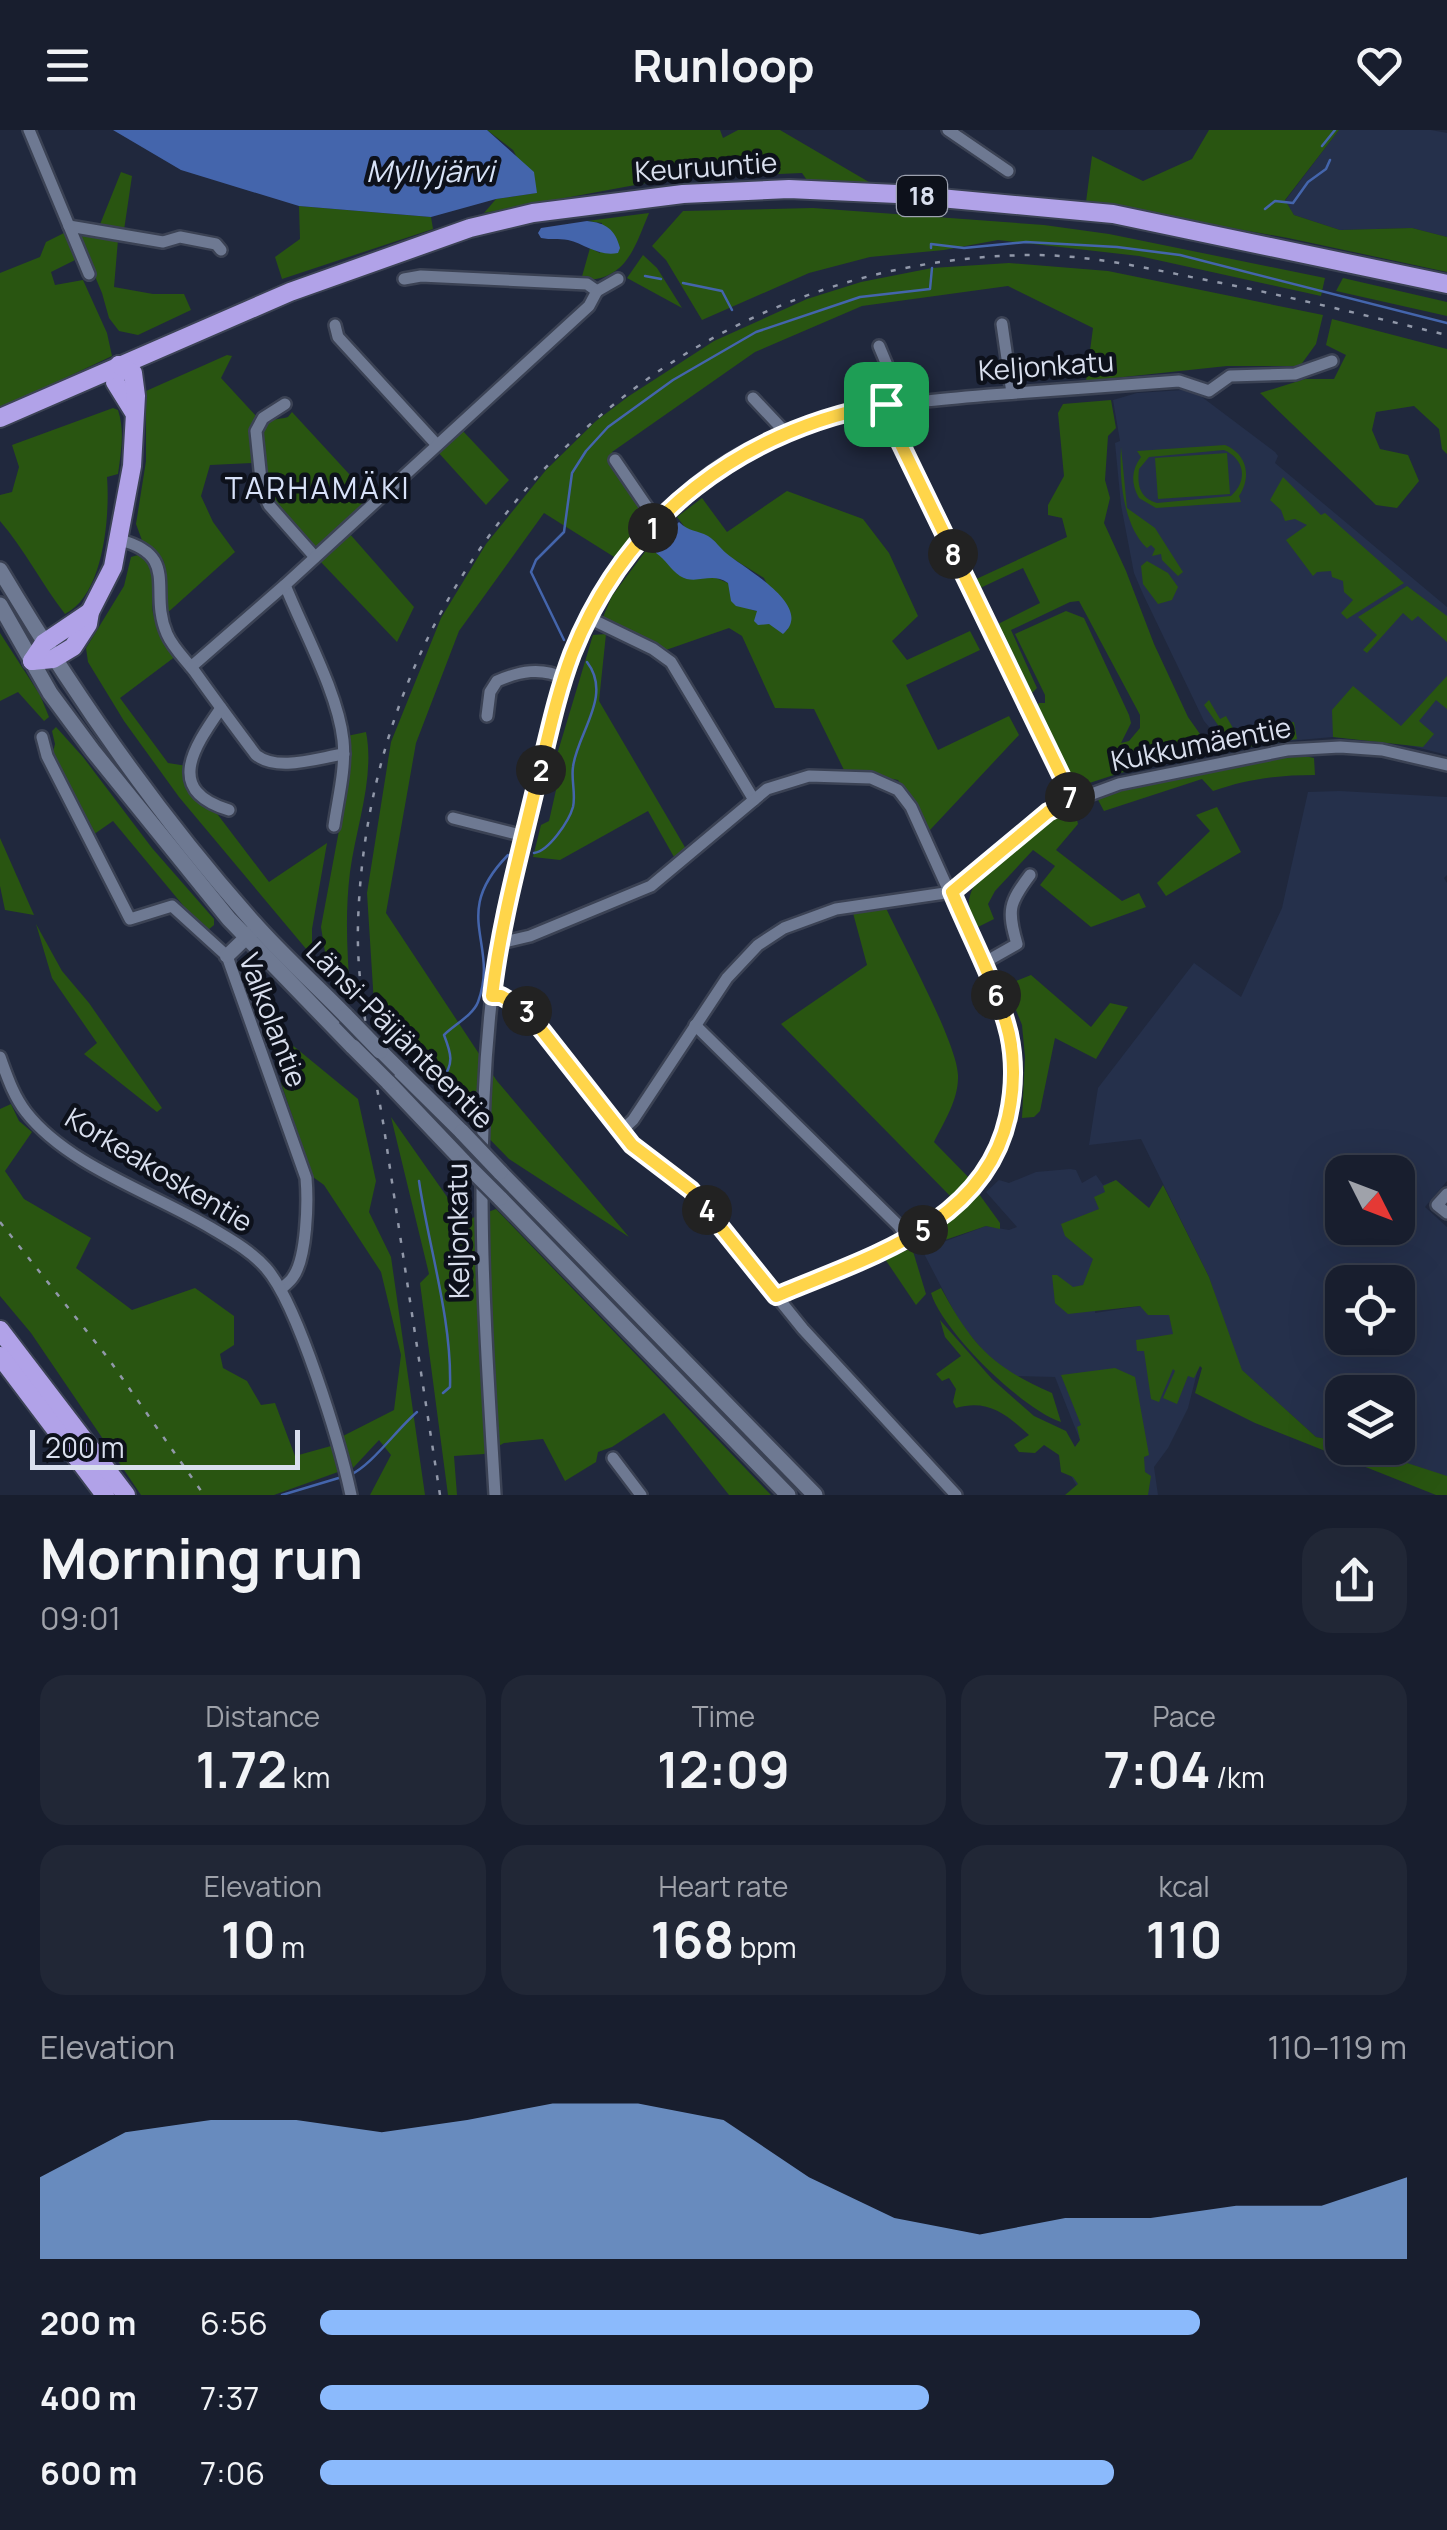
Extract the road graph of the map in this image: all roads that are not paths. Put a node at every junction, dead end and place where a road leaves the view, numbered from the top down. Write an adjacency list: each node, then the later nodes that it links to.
1 (29, 130): 4 (street)
2 (948, 130): 3 (street)
3 (1008, 171)
4 (69, 226): 5 (street); 6 (street)
5 (221, 250)
6 (89, 274)
7 (404, 278): 10 (street)
8 (618, 279): 10 (street)
9 (1447, 287): 15 (highway, Keuruuntie / 18)
10 (597, 291): 22 (street)
11 (1002, 324): 16 (street)
12 (335, 325): 22 (street)
13 (879, 346): 19 (street)
14 (1332, 360): 16 (street, Keljonkatu)
15 (119, 365): 20 (highway, Keuruuntie / 18); 25 (highway)
16 (1012, 393): 19 (street, Keljonkatu)
17 (753, 398): 21 (street)
18 (285, 404): 26 (street)
19 (892, 404): 21 (street, Keljonkatu); 41 (street)
20 (0, 418)
21 (786, 433): 24 (street, Keljonkatu)
22 (438, 445): 26 (street)
23 (615, 460): 24 (street)
24 (658, 523): 30 (street, Keljonkatu)
25 (120, 540): 31 (highway); 33 (street)
26 (315, 557): 28 (street)
27 (0, 570): 31 (main road, Länsi-Päijänteentie)
28 (285, 586): 33 (street); 38 (street)
29 (0, 605): 32 (main road, Länsi-Päijänteentie)
30 (589, 618): 34 (street, Keljonkatu); 40 (street)
31 (49, 651): 32 (highway); 48 (main road, Länsi-Päijänteentie)
32 (32, 661): 48 (main road, Länsi-Päijänteentie)
33 (190, 667): 35 (street)
34 (564, 678): 36 (street); 45 (street, Keljonkatu)
35 (221, 708): 38 (street); 42 (street)
36 (487, 716)
37 (42, 737): 50 (street, Valkolantie)
38 (344, 754): 44 (street)
39 (1447, 765): 41 (street, Kukkumäentie)
40 (754, 800): 47 (street); 49 (street)
41 (1073, 800): 47 (street, Kukkumäentie)
42 (230, 810)
43 (453, 818): 45 (street)
44 (334, 826)
45 (524, 836): 49 (street, Keljonkatu)
46 (1030, 875): 51 (street)
47 (952, 892): 53 (street); 58 (street)
48 (252, 932): 50 (street); 69 (main road, Länsi-Päijänteentie, bridge); 70 (main road, Länsi-Päijänteentie, bridge)
49 (499, 940): 52 (street, Keljonkatu)
50 (227, 956): 59 (street, Valkolantie)
51 (988, 961)
52 (492, 996): 55 (street); 67 (street, Keljonkatu)
53 (695, 1025): 55 (street); 58 (street)
54 (0, 1057): 59 (street, Korkeakoskentie)
55 (621, 1132): 60 (street)
56 (1447, 1194): 57 (street)
57 (1442, 1209)
58 (907, 1239): 60 (street)
59 (280, 1288): 64 (street, Korkeakoskentie)
60 (776, 1296): 71 (street)
61 (0, 1330): 66 (highway)
62 (0, 1356): 65 (highway)
63 (613, 1458): 68 (street)
64 (350, 1491)
65 (105, 1495)
66 (126, 1495)
67 (495, 1495)
68 (641, 1495)
69 (788, 1495)
70 (815, 1495)
71 (956, 1495)

